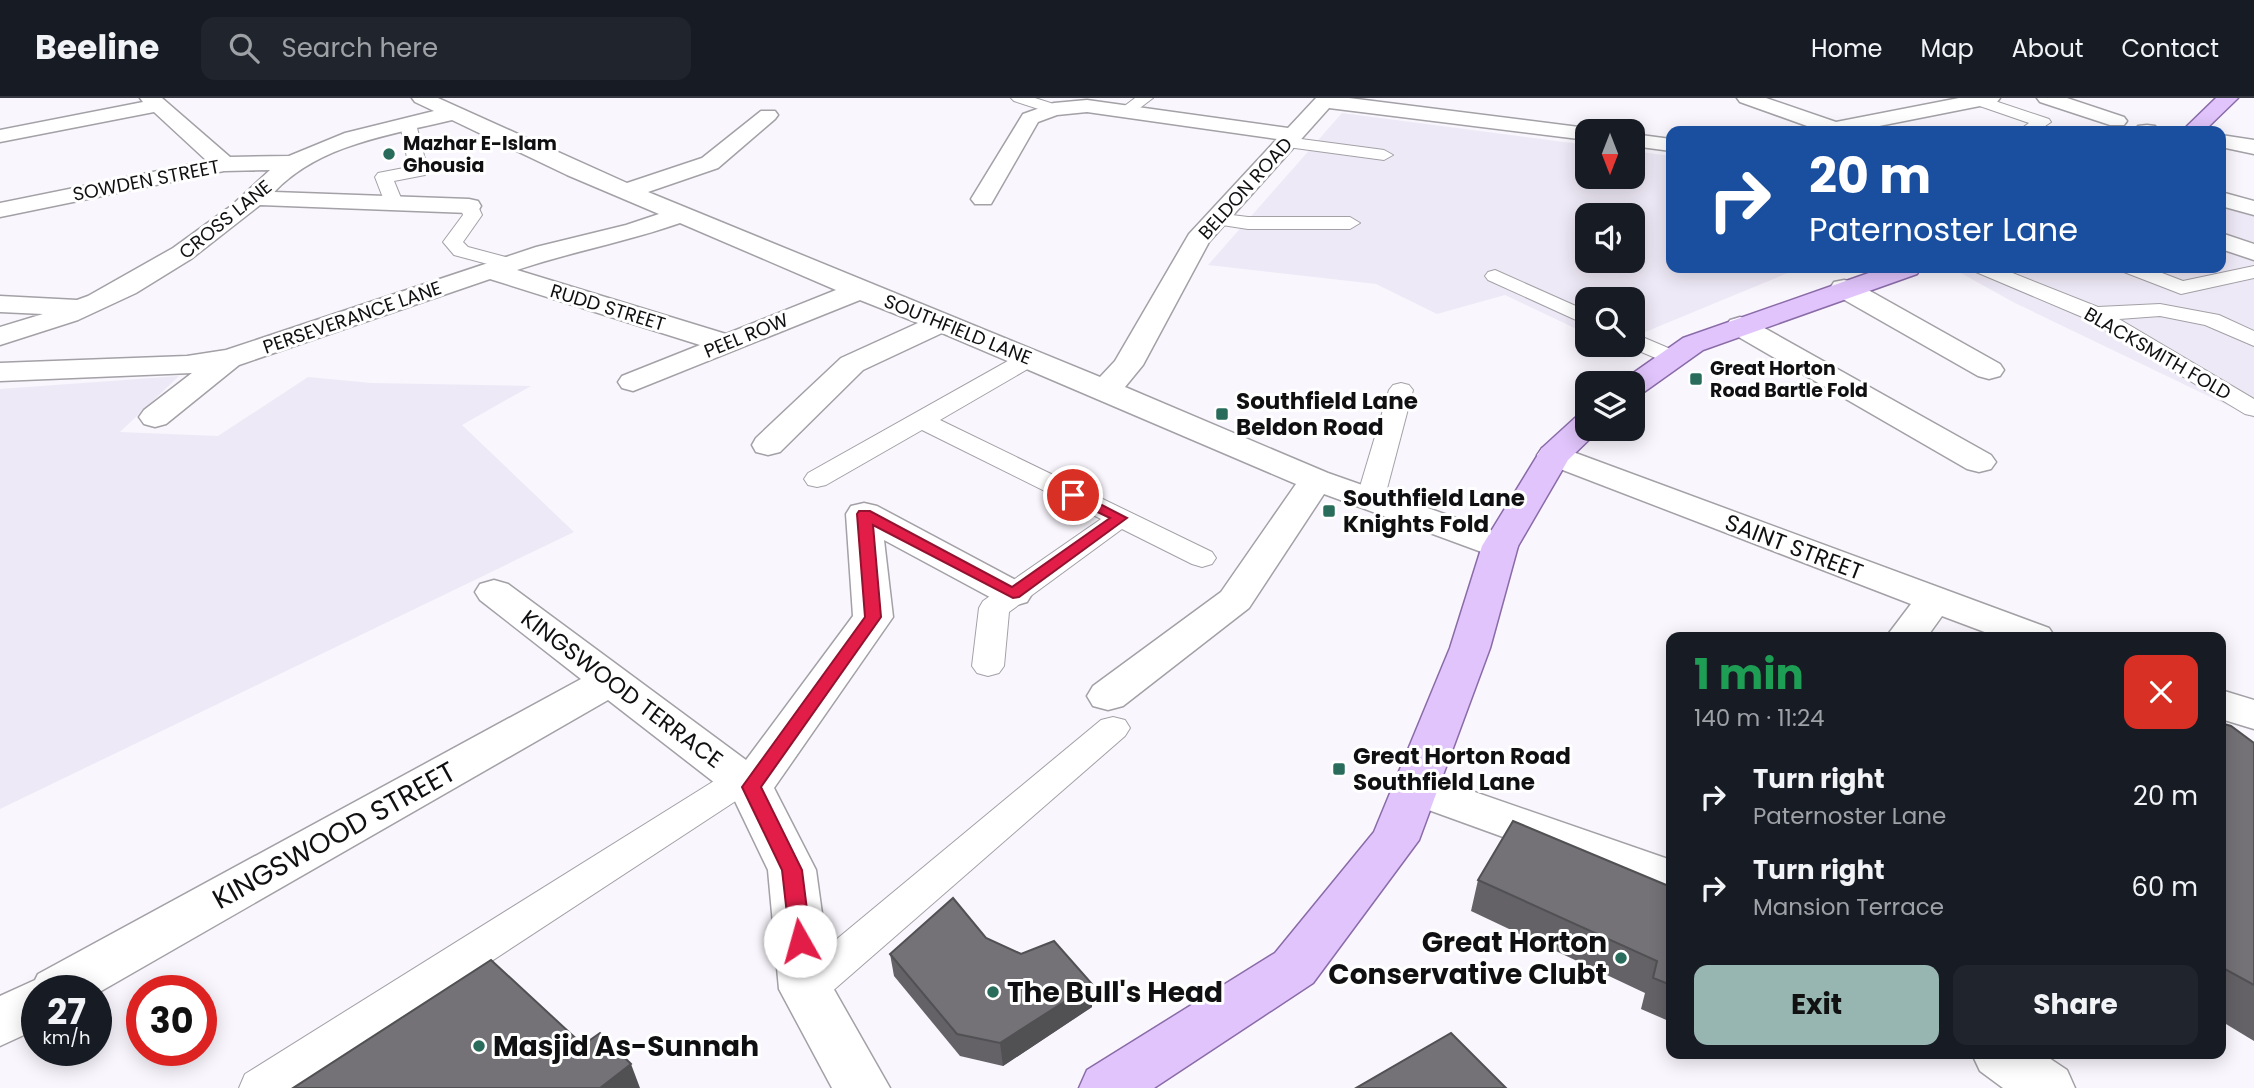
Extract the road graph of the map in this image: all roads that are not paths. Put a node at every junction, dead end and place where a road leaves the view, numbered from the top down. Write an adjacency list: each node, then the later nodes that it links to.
1 (1019, 98): 10 (lane)
2 (1145, 98): 11 (lane)
3 (1747, 98): 15 (street)
4 (2047, 98): 13 (street)
5 (2228, 98): 18 (main road)
6 (1984, 99): 16 (street); 17 (lane)
7 (1325, 100): 19 (street); 21 (street, BELDON ROAD)
8 (154, 101): 20 (street); 28 (street)
9 (449, 104): 14 (street, CROSS LANE); 29 (street, SOUTHFIELD LANE)
10 (1054, 109): 11 (street); 31 (street)
11 (1126, 111): 21 (street)
12 (768, 115): 29 (street)
13 (2117, 121)
14 (408, 124): 27 (street, CROSS LANE); 33 (lane)
15 (1827, 126)
16 (1857, 126)
17 (2035, 126)
18 (2197, 126)
19 (1575, 132)
20 (0, 136)
21 (1289, 139): 26 (lane); 38 (street, BELDON ROAD)
22 (1645, 142): 24 (street)
23 (2226, 142): 25 (street)
24 (1666, 144)
25 (2254, 147)
26 (1384, 155)
27 (293, 163): 28 (street, SOWDEN STREET); 30 (street, CROSS LANE)
28 (224, 164): 36 (street, SOWDEN STREET)
29 (628, 191): 37 (street, SOUTHFIELD LANE)
30 (252, 198): 33 (street); 51 (street, CROSS LANE)
31 (984, 199)
32 (2226, 200): 35 (street)
33 (394, 203): 34 (street)
34 (469, 206): 42 (lane)
35 (2254, 208)
36 (0, 210)
37 (682, 214): 42 (street, PERSEVERANCE LANE); 49 (street, SOUTHFIELD LANE)
38 (1216, 219): 39 (lane); 68 (street, BELDON ROAD)
39 (1350, 223)
40 (2226, 243): 41 (street)
41 (2254, 252)
42 (501, 267): 59 (street, RUDD STREET); 61 (street, PERSEVERANCE LANE)
43 (2254, 272): 46 (lane)
44 (1892, 273): 48 (main road)
45 (1995, 273): 53 (lane, BLACKSMITH FOLD)
46 (2144, 273)
47 (1495, 276): 52 (lane)
48 (1844, 288): 56 (main road); 64 (street)
49 (860, 290): 54 (street, SOUTHFIELD LANE); 59 (street, PEEL ROW)
50 (0, 304): 51 (street)
51 (90, 307): 55 (street, CROSS LANE)
52 (1575, 313)
53 (2095, 314): 58 (lane); 70 (lane, BLACKSMITH FOLD)
54 (943, 322): 62 (street, SOUTHFIELD LANE); 74 (street)
55 (41, 325): 57 (street, CROSS LANE); 65 (street, PERSEVERANCE LANE)
56 (1740, 326): 63 (main road); 76 (street)
57 (0, 337)
58 (2254, 339)
59 (724, 344): 67 (street, PEEL ROW)
60 (1645, 346): 63 (lane)
61 (231, 358): 65 (street, PERSEVERANCE LANE); 71 (street)
62 (1030, 358): 68 (street, SOUTHFIELD LANE); 72 (lane)
63 (1672, 358): 66 (main road)
64 (1989, 370)
65 (6, 371)
66 (1645, 377)
67 (633, 382)
68 (1105, 390): 78 (street, SOUTHFIELD LANE)
69 (1401, 390): 79 (lane)
70 (2249, 402)
71 (155, 417)
72 (920, 420): 77 (lane); 80 (lane)
73 (1575, 435): 75 (main road)
74 (768, 445)
75 (1554, 455): 81 (main road); 85 (street, SAINT STREET)
76 (1979, 462)
77 (817, 479)
78 (1316, 480): 79 (street, SOUTHFIELD LANE); 91 (street)
79 (1370, 500): 81 (street, SOUTHFIELD LANE)
80 (1120, 518): 82 (lane); 84 (lane)
81 (1500, 546): 94 (main road)
82 (1202, 558)
83 (494, 592): 89 (street, KINGSWOOD TERRACE)
84 (1013, 594): 88 (lane); 93 (street)
85 (1933, 601): 86 (street); 87 (street, SAINT STREET)
86 (1910, 632)
87 (2021, 632)
88 (988, 666)
89 (611, 680): 93 (street, KINGSWOOD TERRACE); 96 (street, KINGSWOOD STREET)
90 (2226, 706): 92 (street)
91 (1111, 712): 97 (lane)
92 (2254, 715)
93 (746, 783): 97 (street); 101 (lane)
94 (1417, 788): 95 (street); 103 (main road)
95 (1666, 877)
96 (84, 975)
97 (806, 989): 102 (street)
98 (21, 1011): 99 (street)
99 (0, 1023)
100 (2007, 1059): 104 (street)
101 (261, 1088)
102 (862, 1088)
103 (1107, 1088)
104 (2047, 1088)

